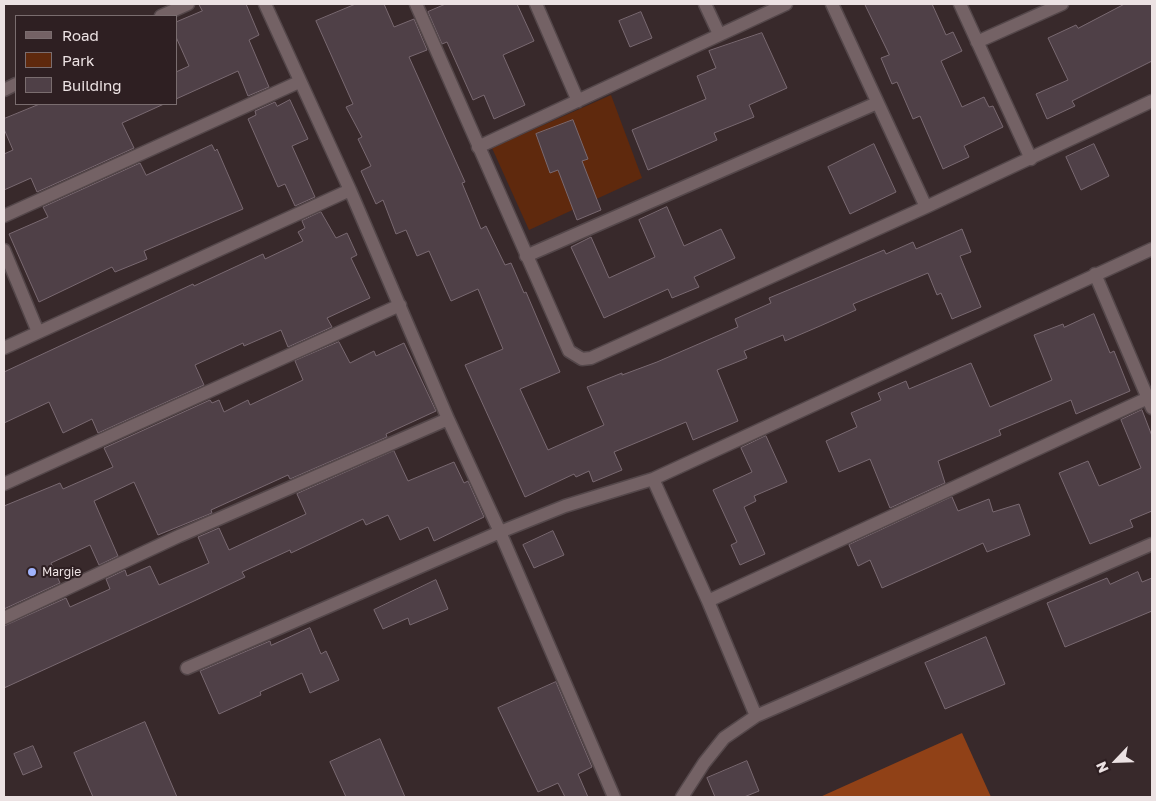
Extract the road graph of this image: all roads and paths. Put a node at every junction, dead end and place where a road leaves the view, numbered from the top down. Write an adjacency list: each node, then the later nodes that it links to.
1 (188, 4): 10 (street)
2 (265, 4): 13 (street)
3 (416, 4): 17 (street)
4 (536, 4): 14 (street)
5 (705, 4): 11 (street)
6 (786, 4): 11 (street)
7 (832, 4): 16 (street)
8 (960, 4): 12 (street)
9 (1062, 4): 12 (street)
10 (163, 15)
11 (719, 34): 14 (street)
12 (977, 42): 18 (street)
13 (299, 82): 19 (street); 21 (street)
14 (578, 101): 17 (street)
15 (1152, 101): 18 (street)
16 (876, 103): 20 (street); 24 (street)
17 (478, 147): 24 (street)
18 (1031, 159): 20 (street)
19 (350, 190): 26 (street); 27 (street)
20 (926, 207): 24 (street)
21 (4, 216)
22 (1152, 249): 25 (street)
23 (4, 250): 27 (street)
24 (526, 256)
25 (1095, 274): 29 (street); 31 (street)
26 (400, 305): 30 (street); 32 (street)
27 (38, 332): 28 (street)
28 (4, 348)
29 (1150, 403): 35 (street)
30 (448, 419): 33 (street); 36 (street)
31 (653, 479): 33 (street); 35 (street)
32 (4, 484)
33 (500, 532): 37 (street); 39 (street)
34 (1152, 544): 38 (street)
35 (708, 601): 38 (street)
36 (4, 618)
37 (187, 668)
38 (756, 716): 40 (street)
39 (614, 797)
40 (682, 797)

